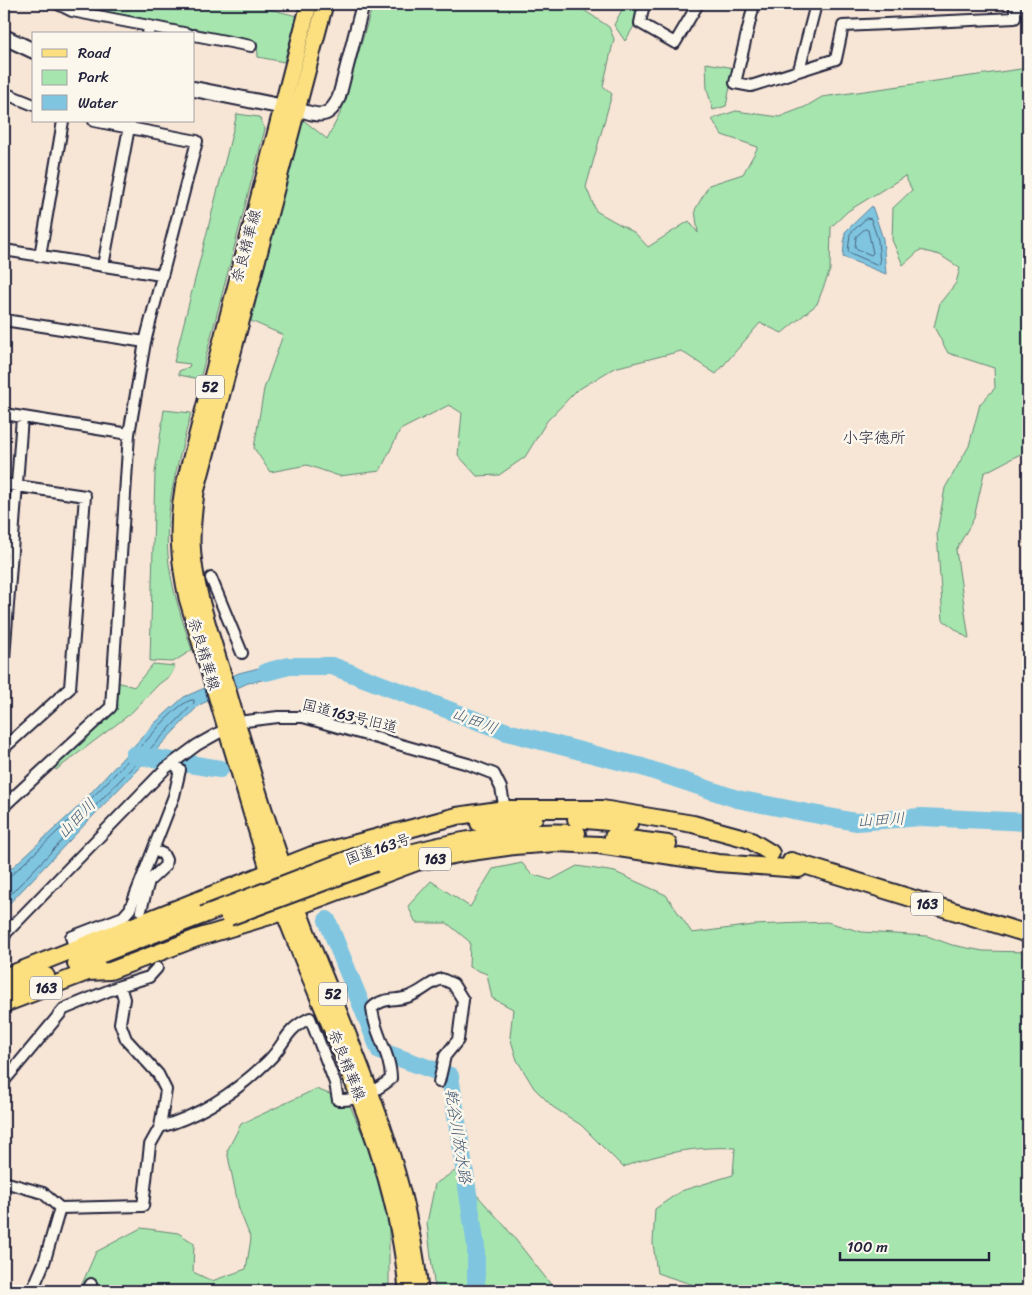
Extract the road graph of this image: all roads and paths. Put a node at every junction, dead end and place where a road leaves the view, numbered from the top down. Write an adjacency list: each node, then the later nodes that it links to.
1 (58, 4): 10 (street)
2 (309, 4): 20 (main road, 奈良精華線 / 52)
3 (324, 4): 20 (main road, 奈良精華線 / 52)
4 (363, 4): 20 (street)
5 (644, 4): 6 (street)
6 (698, 4)
7 (754, 4): 16 (street)
8 (816, 4): 16 (street)
9 (1015, 4): 16 (street)
10 (148, 30): 11 (street)
11 (168, 32)
12 (195, 35): 14 (street)
13 (4, 36): 15 (main road)
14 (251, 46)
15 (32, 50)
16 (799, 70)
17 (195, 89): 20 (main road)
18 (4, 93): 19 (street)
19 (32, 104)
20 (290, 108): 38 (main road, 奈良精華線 / 52); 42 (main road, 奈良精華線 / 52)
21 (63, 122): 25 (street)
22 (106, 122): 23 (street)
23 (130, 124): 26 (street); 27 (street)
24 (4, 250): 25 (street)
25 (40, 256): 26 (street)
26 (103, 266): 27 (street)
27 (161, 275): 29 (street)
28 (4, 320): 29 (street)
29 (145, 342): 32 (street)
30 (4, 414): 31 (street)
31 (22, 417): 32 (street); 34 (street)
32 (129, 434): 46 (street)
33 (4, 484): 34 (street)
34 (16, 486): 35 (street); 44 (street)
35 (8, 553): 39 (street)
36 (211, 578): 37 (street)
37 (223, 606): 38 (street); 40 (street)
38 (206, 612): 42 (main road, 奈良精華線 / 52)
39 (6, 621): 41 (street)
40 (242, 653)
41 (4, 658)
42 (214, 666): 43 (main road, 奈良精華線 / 52)
43 (232, 726): 45 (street, 国道163号旧道); 47 (street, 国道163号旧道); 51 (main road, 奈良精華線 / 52)
44 (4, 748)
45 (173, 763): 48 (street); 59 (street, 国道163号旧道)
46 (4, 806)
47 (505, 809): 49 (highway); 51 (highway)
48 (154, 850): 55 (street); 60 (street)
49 (771, 853): 50 (highway, 国道163号 / 163); 53 (highway, 国道163号 / 163)
50 (373, 857): 52 (highway, 国道163号 / 163); 57 (highway, 国道163号 / 163, bridge)
51 (275, 869): 54 (main road, 奈良精華線 / 52); 56 (main road, 奈良精華線 / 52); 60 (highway)
52 (799, 869): 53 (highway, 国道163号 / 163); 54 (highway, 163)
53 (827, 874): 58 (highway, 国道163号 / 163)
54 (298, 906): 56 (highway, 163); 68 (main road, 奈良精華線 / 52)
55 (141, 910)
56 (283, 912): 62 (highway, 163); 68 (main road, 奈良精華線 / 52)
57 (205, 920): 62 (highway, 国道163号 / 163); 63 (highway, 国道163号 / 163)
58 (1028, 934)
59 (4, 938)
60 (75, 949): 63 (highway)
61 (157, 968): 64 (street)
62 (87, 972): 65 (highway, 国道163号 / 163)
63 (4, 979)
64 (120, 986): 66 (street); 69 (street)
65 (4, 1004)
66 (4, 1081)
67 (439, 1082): 68 (street)
68 (366, 1094): 69 (street); 73 (main road, 奈良精華線 / 52); 74 (main road, 奈良精華線 / 52)
69 (160, 1127): 71 (street)
70 (4, 1182): 71 (street)
71 (60, 1208): 72 (street)
72 (32, 1291)
73 (407, 1291)
74 (420, 1291)

